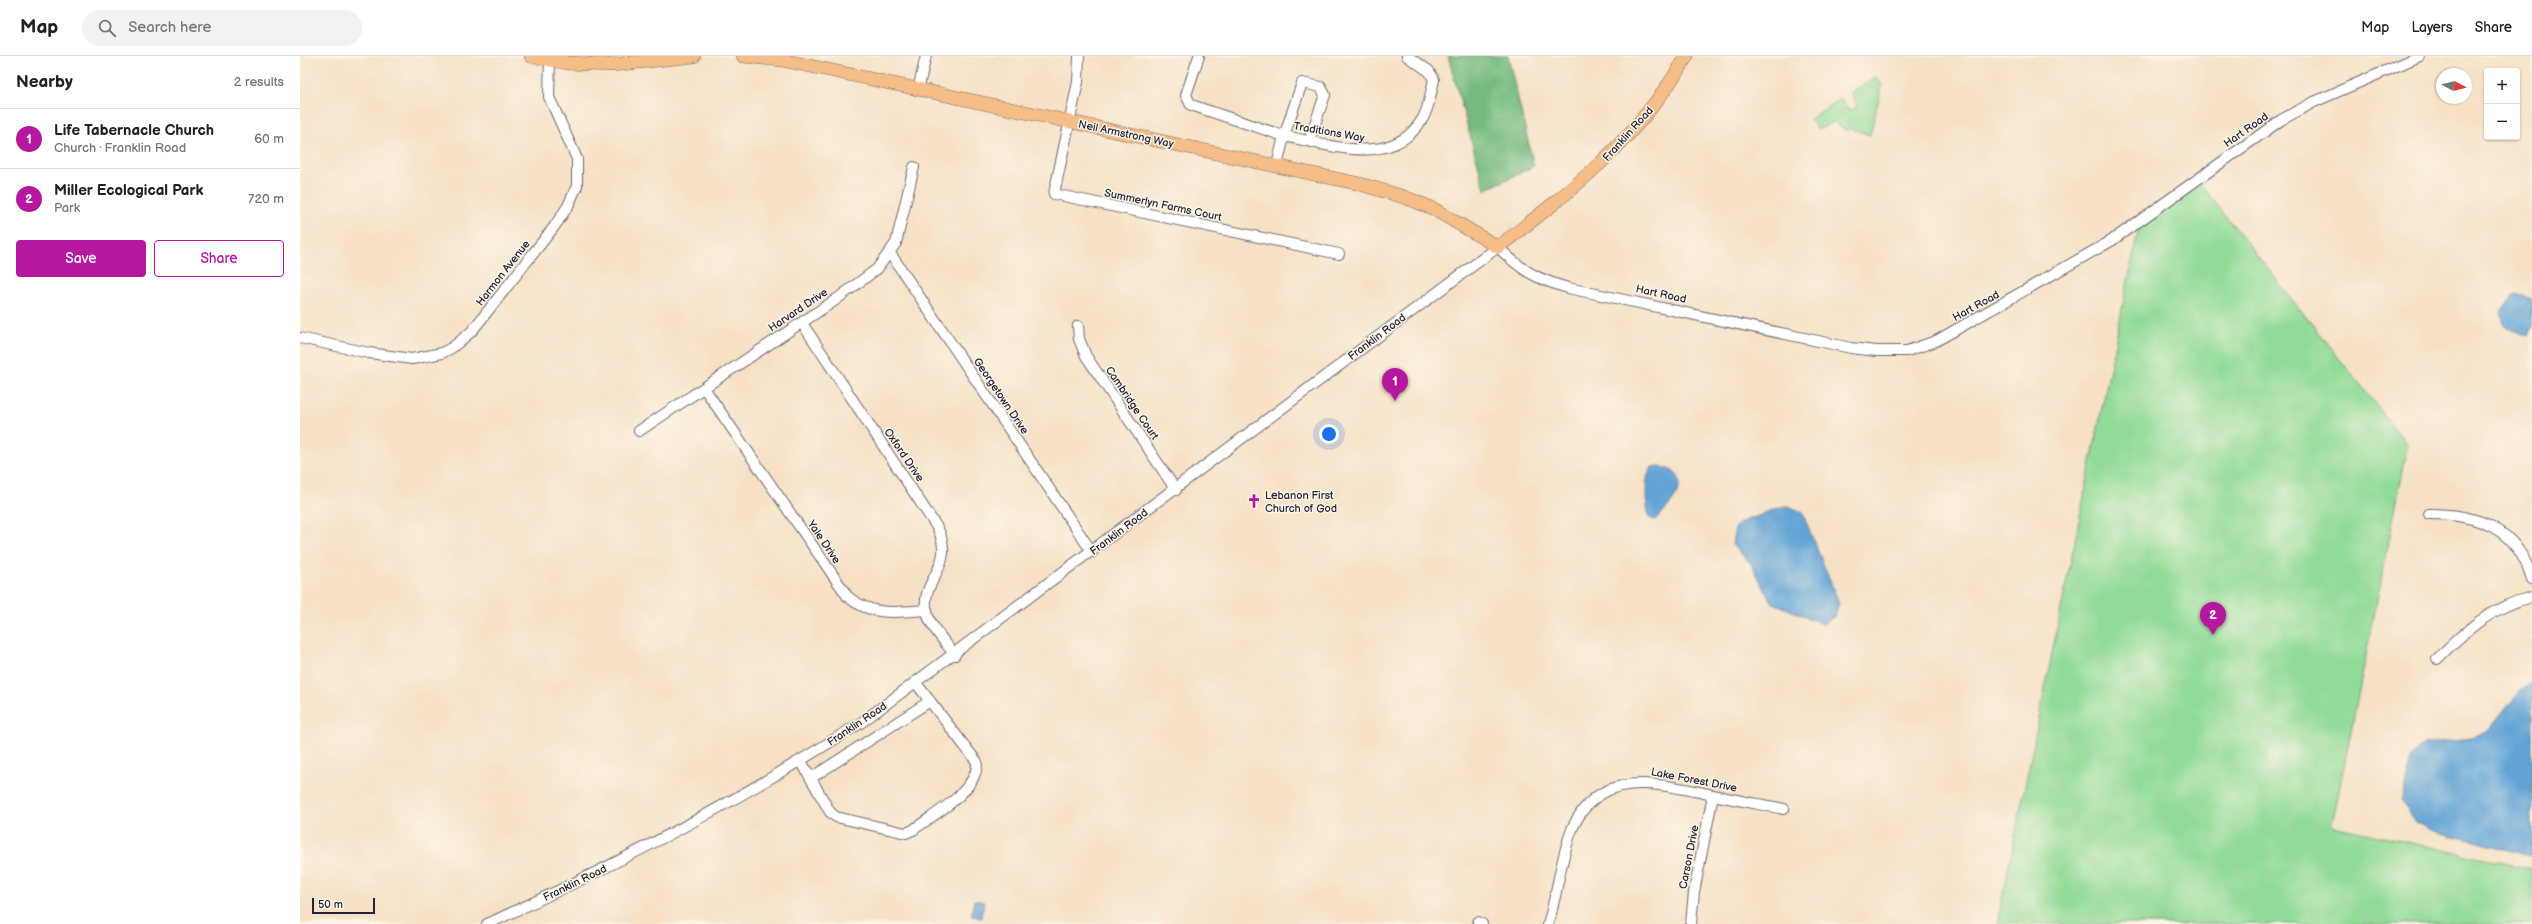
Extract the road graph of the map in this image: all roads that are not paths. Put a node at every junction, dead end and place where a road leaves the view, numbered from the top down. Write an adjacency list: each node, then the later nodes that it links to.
1 (531, 56): 10 (main road)
2 (694, 56): 10 (main road)
3 (743, 56): 11 (main road, Neil Armstrong Way)
4 (926, 56): 11 (street)
5 (1079, 56): 12 (street)
6 (1199, 56): 13 (street, Traditions Way)
7 (1407, 56): 14 (street, Traditions Way)
8 (1687, 56): 17 (main road, Franklin Road)
9 (2420, 56): 17 (street, Hart Road)
10 (550, 60): 22 (street, Harmon Avenue)
11 (918, 90): 12 (main road, Neil Armstrong Way)
12 (1070, 122): 15 (main road, Neil Armstrong Way); 19 (street, Summerlyn Farms Court)
13 (1284, 136): 14 (street, Traditions Way); 14 (street); 15 (street, Traditions Way)
14 (1309, 141)
15 (1277, 166): 17 (main road, Neil Armstrong Way)
16 (914, 167): 18 (street, Harvard Drive)
17 (1498, 247): 25 (street, Franklin Road)
18 (890, 253): 20 (street, Harvard Drive); 27 (street, Georgetown Drive)
19 (1339, 254)
20 (802, 322): 23 (street, Harvard Drive); 30 (street, Oxford Drive)
21 (1078, 326): 25 (street, Cambridge Court)
22 (300, 338)
23 (704, 388): 24 (street, Harvard Drive); 30 (street, Yale Drive)
24 (639, 431)
25 (1176, 490): 27 (street, Franklin Road)
26 (2429, 514): 28 (street)
27 (1092, 552): 31 (street, Franklin Road)
28 (2532, 579)
29 (2532, 597): 32 (street)
30 (926, 610): 31 (street)
31 (955, 655): 33 (street, Franklin Road)
32 (2437, 659)
33 (916, 683): 34 (street); 35 (street, Franklin Road)
34 (930, 700): 36 (street); 36 (street)
35 (801, 761): 36 (street); 39 (street, Franklin Road)
36 (811, 778)
37 (1714, 795): 38 (street, Lake Forest Drive); 40 (street, Lake Forest Drive); 41 (street, Carson Drive)
38 (1784, 809)
39 (487, 924)
40 (1548, 924)
41 (1691, 924)

